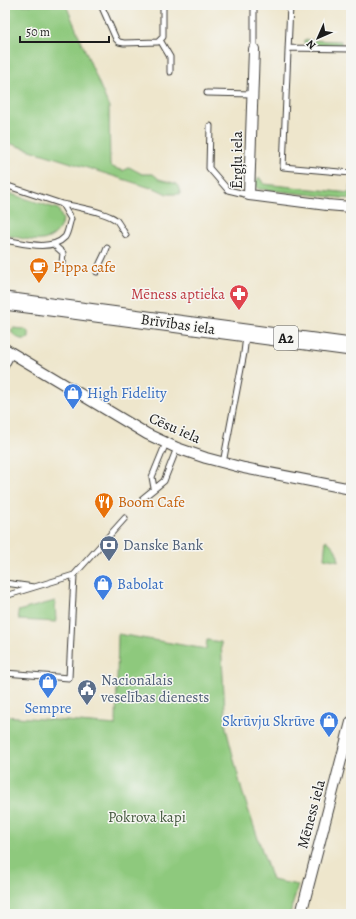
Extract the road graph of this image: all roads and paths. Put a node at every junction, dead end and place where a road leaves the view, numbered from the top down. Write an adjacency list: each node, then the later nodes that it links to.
1 (101, 5): 5 (lane)
2 (163, 5): 5 (lane)
3 (254, 5): 7 (lane)
4 (290, 5): 6 (lane)
5 (160, 40): 9 (lane)
6 (288, 48): 8 (lane); 13 (lane)
7 (254, 49): 11 (street, Ērgļu iela)
8 (351, 49)
9 (170, 72)
10 (207, 93): 11 (lane)
11 (253, 94): 15 (street, Ērgļu iela)
12 (210, 126): 15 (lane)
13 (351, 173)
14 (5, 185): 16 (lane)
15 (249, 195): 17 (street, Ērgļu iela)
16 (62, 204): 18 (lane); 20 (lane)
17 (351, 207)
18 (126, 235)
19 (5, 240): 20 (lane)
20 (54, 244): 22 (lane)
21 (107, 248): 23 (lane)
22 (62, 264)
23 (97, 272)
24 (5, 301): 25 (highway, Brīvības iela / A2)
25 (246, 333): 26 (highway, Brīvības iela / A2); 31 (lane)
26 (351, 346)
27 (7, 351): 28 (lane); 29 (street, Cēsu iela)
28 (5, 367)
29 (166, 443): 30 (street, Cēsu iela); 32 (lane)
30 (177, 448): 31 (street, Cēsu iela); 32 (lane)
31 (223, 463): 33 (street, Cēsu iela)
32 (154, 488): 34 (lane)
33 (351, 489)
34 (143, 498)
35 (125, 518): 36 (lane)
36 (74, 575): 38 (lane); 40 (lane)
37 (5, 583): 38 (lane)
38 (37, 587): 39 (lane)
39 (5, 596)
40 (5, 673)
41 (351, 722): 42 (street, Mēness iela)
42 (300, 914)

